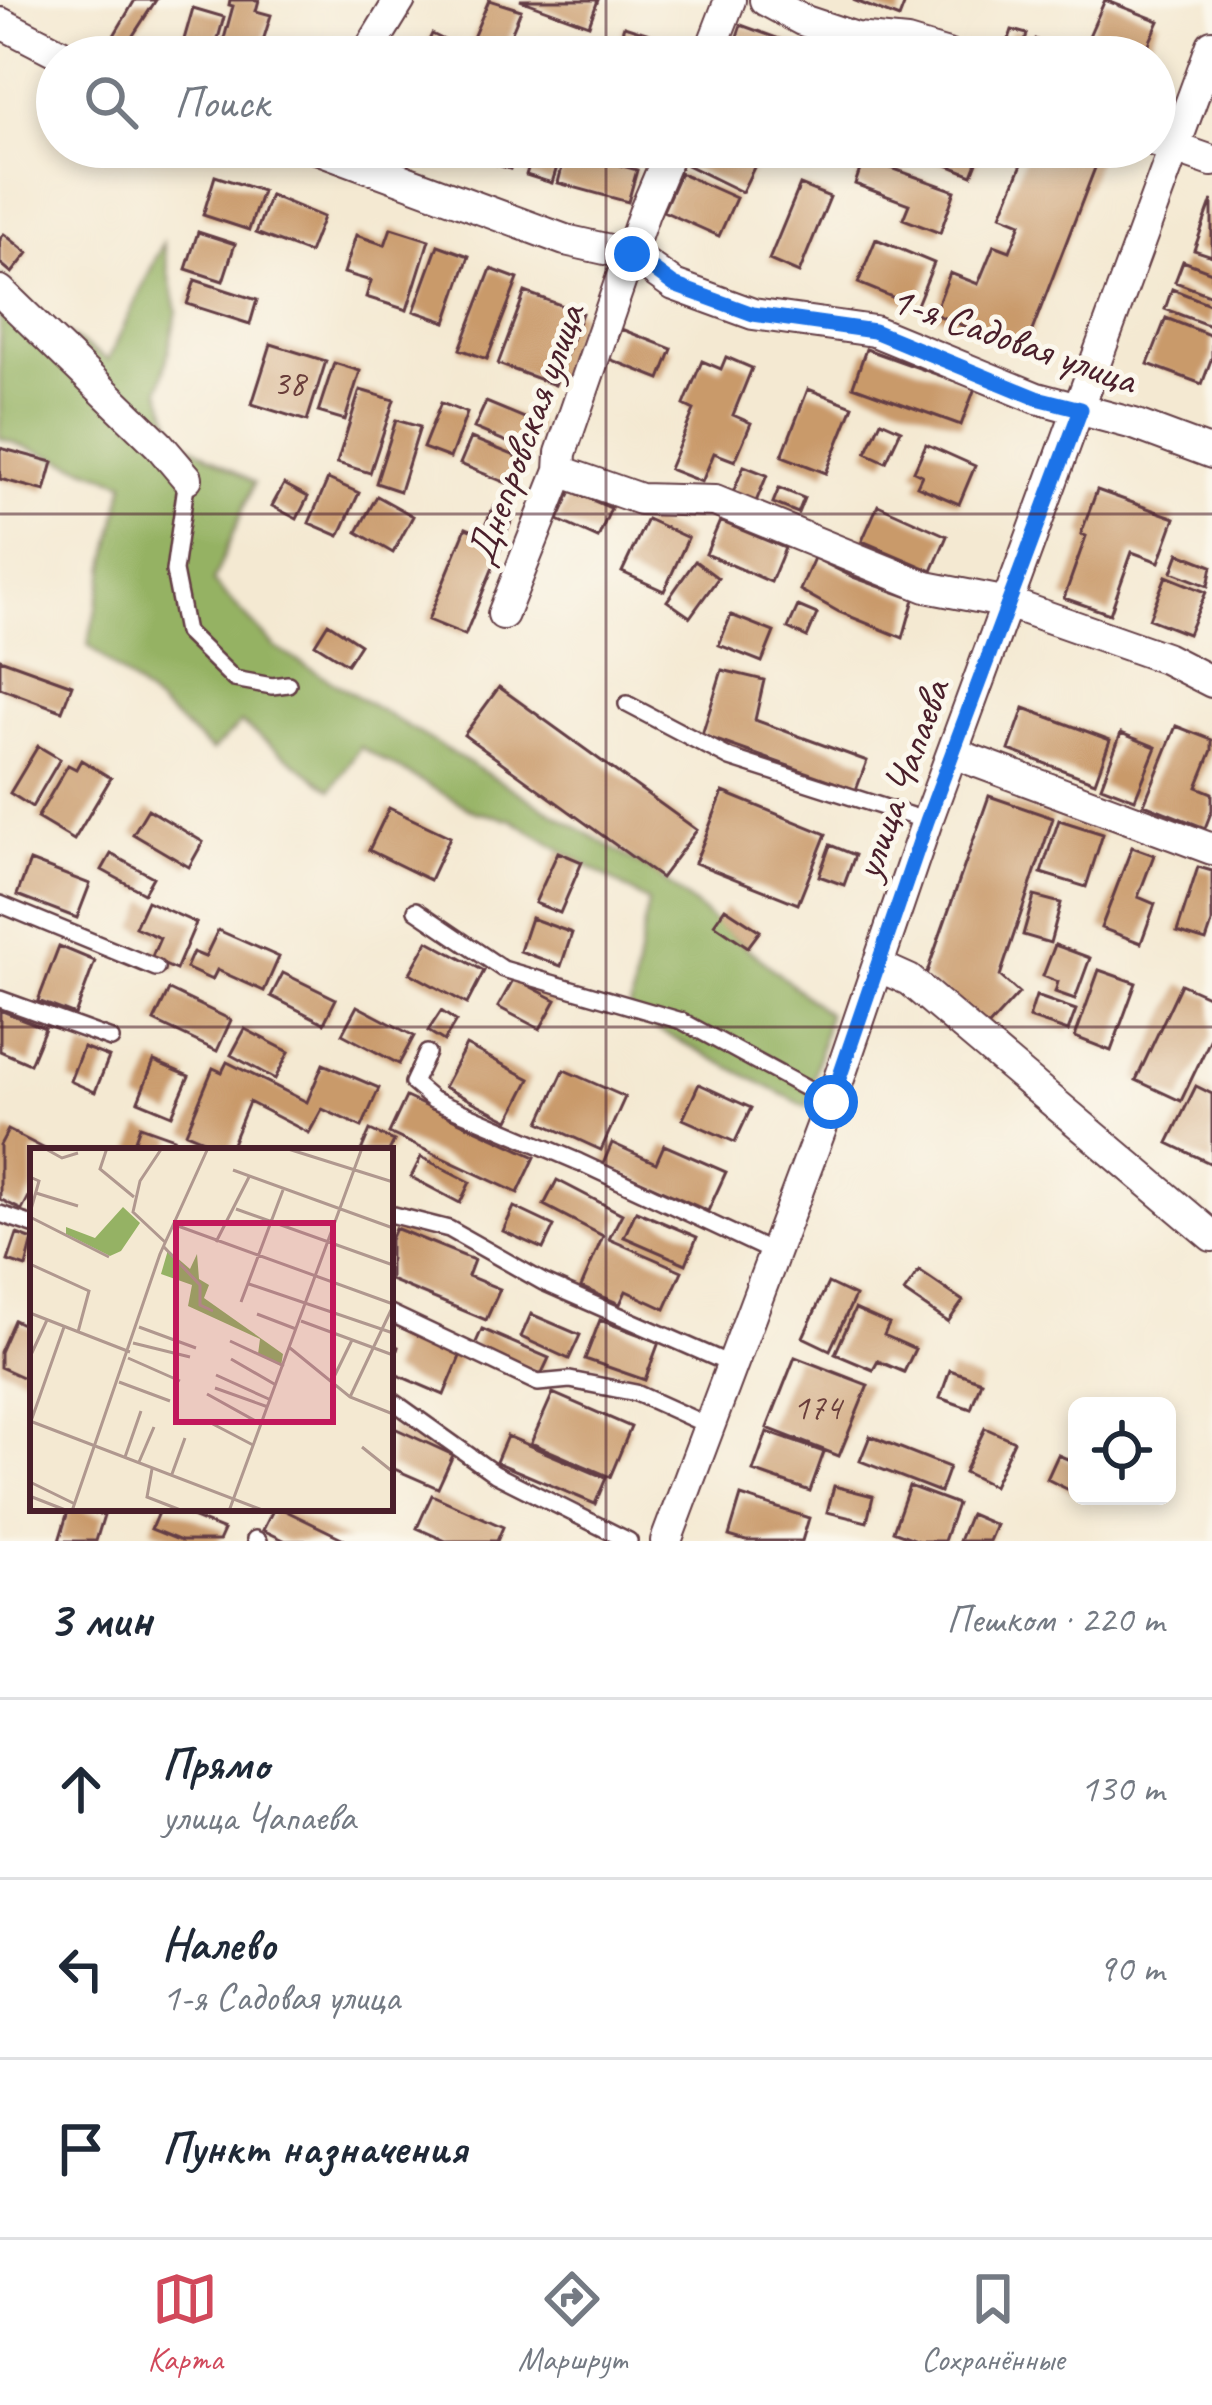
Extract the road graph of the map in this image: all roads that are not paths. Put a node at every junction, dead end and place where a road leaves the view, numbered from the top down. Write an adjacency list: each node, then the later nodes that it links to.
1 (11, 0): 5 (street)
2 (400, 0): 6 (street)
3 (730, 0): 7 (street)
4 (765, 0): 8 (street)
5 (0, 23): 9 (street)
6 (378, 36)
7 (716, 36)
8 (850, 36)
9 (36, 41)
10 (1212, 45): 11 (street, улица Чапаева)
11 (1176, 122)
12 (1176, 148): 13 (street)
13 (1212, 161)
14 (371, 168): 17 (street, 1-я Садовая улица)
15 (663, 168): 17 (street, Днепровская улица)
16 (1158, 168): 19 (street, улица Чапаева)
17 (632, 254): 19 (street, 1-я Садовая улица); 21 (street, Днепровская улица)
18 (0, 291): 22 (street)
19 (1081, 409): 20 (street, 1-я Садовая улица); 23 (street, улица Чапаева)
20 (1212, 453)
21 (560, 472): 23 (street); 24 (street, Днепровская улица)
22 (187, 478): 26 (lane)
23 (1008, 603): 25 (street); 28 (street, улица Чапаева)
24 (503, 614)
25 (1212, 682)
26 (288, 684)
27 (628, 704): 29 (lane)
28 (953, 753): 29 (street, улица Чапаева); 30 (street)
29 (927, 821): 33 (street, улица Чапаева)
30 (1212, 849)
31 (0, 904): 34 (lane)
32 (416, 910): 38 (lane)
33 (878, 966): 38 (street, улица Чапаева); 42 (street)
34 (156, 968)
35 (0, 999): 36 (lane)
36 (111, 1039)
37 (427, 1053): 43 (lane)
38 (831, 1102): 43 (street, улица Чапаева)
39 (0, 1214): 41 (lane)
40 (393, 1215): 45 (lane)
41 (30, 1224)
42 (1208, 1226)
43 (774, 1253): 45 (street, улица Чапаева)
44 (393, 1314): 47 (lane)
45 (732, 1365): 47 (street, улица Чапаева)
46 (393, 1402): 48 (lane)
47 (710, 1426): 49 (street, улица Чапаева)
48 (629, 1541)
49 (666, 1541)

